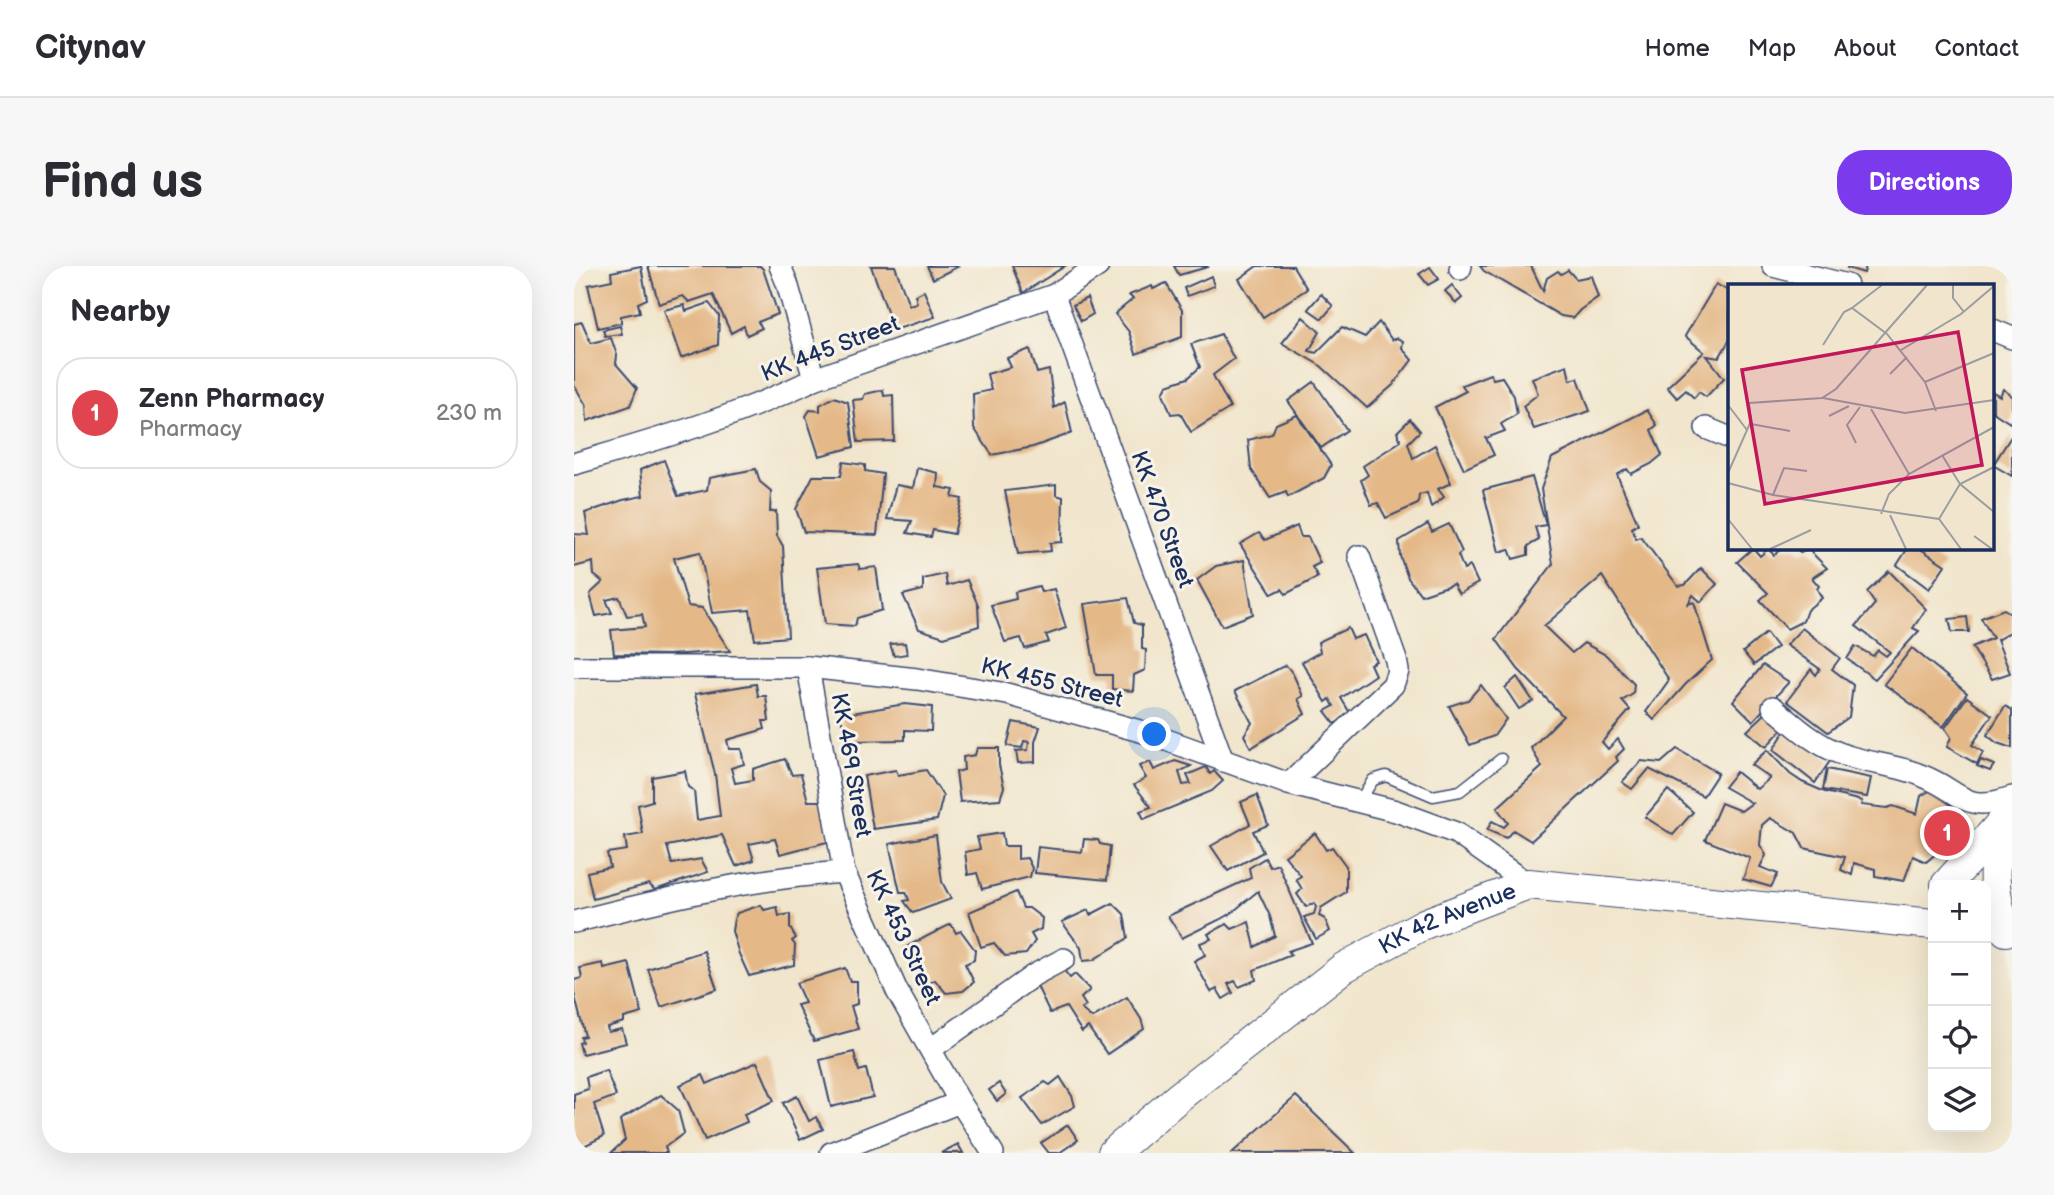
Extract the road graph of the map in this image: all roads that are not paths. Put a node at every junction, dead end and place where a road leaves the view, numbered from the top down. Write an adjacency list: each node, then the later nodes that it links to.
1 (780, 266): 8 (street)
2 (1098, 266): 5 (street, KK 445 Street)
3 (1773, 266): 4 (street)
4 (1843, 284)
5 (1054, 295): 8 (street, KK 445 Street); 17 (street, KK 470 Street)
6 (1994, 330): 7 (street)
7 (2012, 338)
8 (814, 379): 11 (street, KK 445 Street)
9 (1706, 428): 10 (street)
10 (1728, 437)
11 (574, 464)
12 (1359, 556): 18 (street)
13 (574, 667): 14 (street, KK 455 Street)
14 (808, 667): 17 (street, KK 455 Street); 21 (street, KK 469 Street)
15 (1773, 707): 20 (street)
16 (1501, 759): 19 (lane)
17 (1223, 761): 18 (street, KK 455 Street)
18 (1289, 784): 19 (street, KK 455 Street)
19 (1359, 802): 23 (street, KK 455 Street)
20 (2012, 807): 22 (main road); 28 (main road)
21 (844, 872): 26 (street, KK 453 Street); 30 (street, KK 453 Street)
22 (1950, 880)
23 (1528, 884): 25 (main road, KK 42 Avenue); 34 (main road, KK 42 Avenue)
24 (1928, 900): 25 (main road)
25 (1899, 920): 27 (main road, KK 42 Avenue)
26 (574, 922)
27 (1928, 923)
28 (2004, 926)
29 (1064, 959): 30 (street)
30 (931, 1049): 31 (street, KK 453 Street)
31 (960, 1102): 32 (street); 33 (street, KK 453 Street)
32 (831, 1153)
33 (993, 1153)
34 (1113, 1153)

